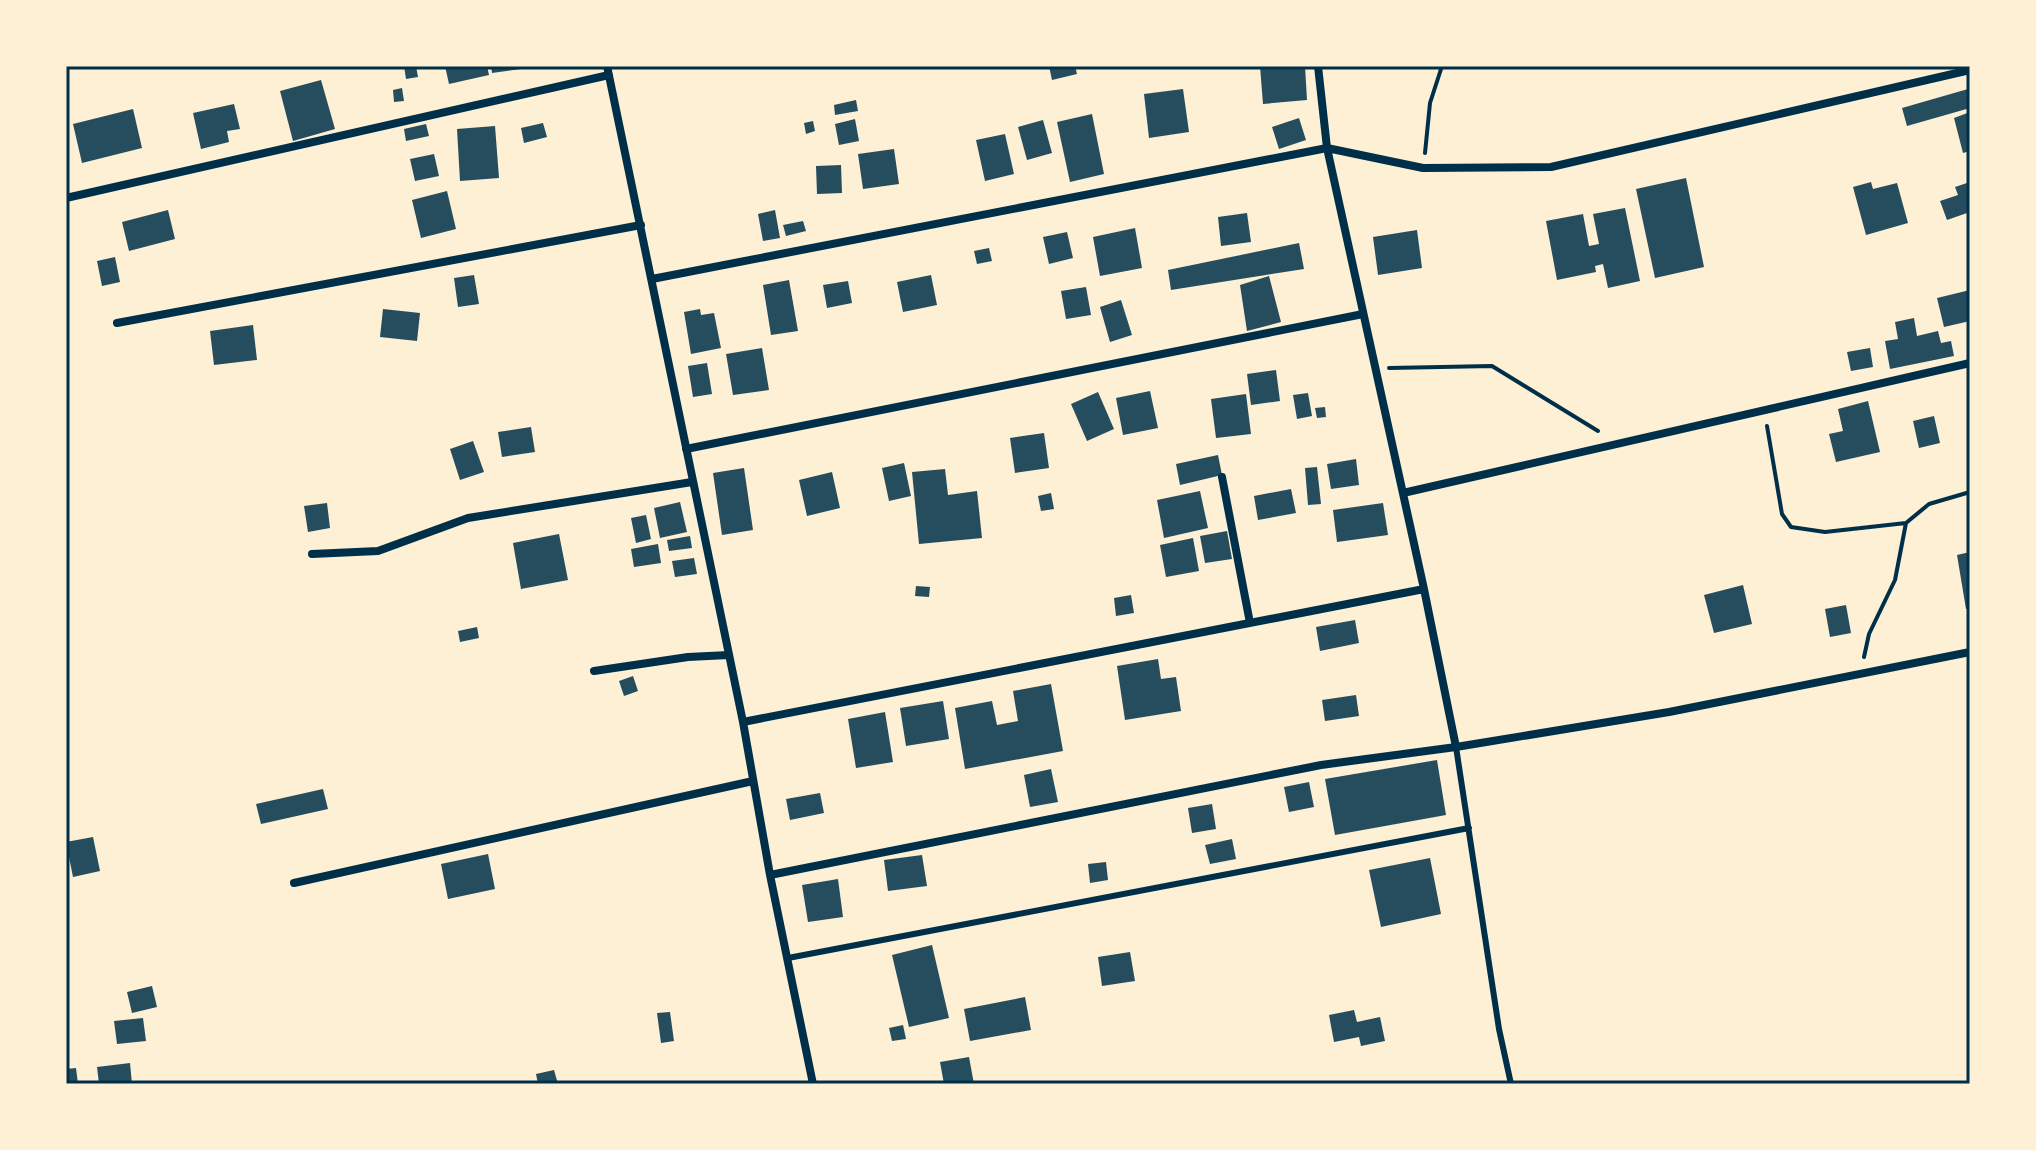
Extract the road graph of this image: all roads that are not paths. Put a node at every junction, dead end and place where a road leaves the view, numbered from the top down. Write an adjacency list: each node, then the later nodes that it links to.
1 (1318, 66): 4 (street)
2 (608, 70): 5 (street); 6 (street)
3 (1970, 70): 4 (street)
4 (1327, 148): 7 (street); 8 (street)
5 (66, 198)
6 (641, 225): 7 (street); 9 (street)
7 (652, 279): 11 (street)
8 (1363, 314): 11 (street); 14 (street)
9 (117, 323)
10 (1970, 363): 14 (street)
11 (686, 449): 13 (street)
12 (1222, 477): 17 (street)
13 (692, 482): 15 (street); 19 (street)
14 (1403, 493): 16 (street)
15 (312, 554)
16 (1424, 589): 17 (street); 22 (street)
17 (1250, 623): 21 (street)
18 (1970, 652): 22 (street)
19 (729, 655): 20 (street); 21 (street)
20 (594, 671)
21 (743, 722): 23 (street)
22 (1456, 747): 24 (lane); 25 (street)
23 (753, 781): 25 (street); 26 (street)
24 (1469, 828): 27 (lane); 29 (lane)
25 (770, 875): 27 (street)
26 (294, 883)
27 (788, 958): 28 (street)
28 (813, 1084)
29 (1511, 1084)

